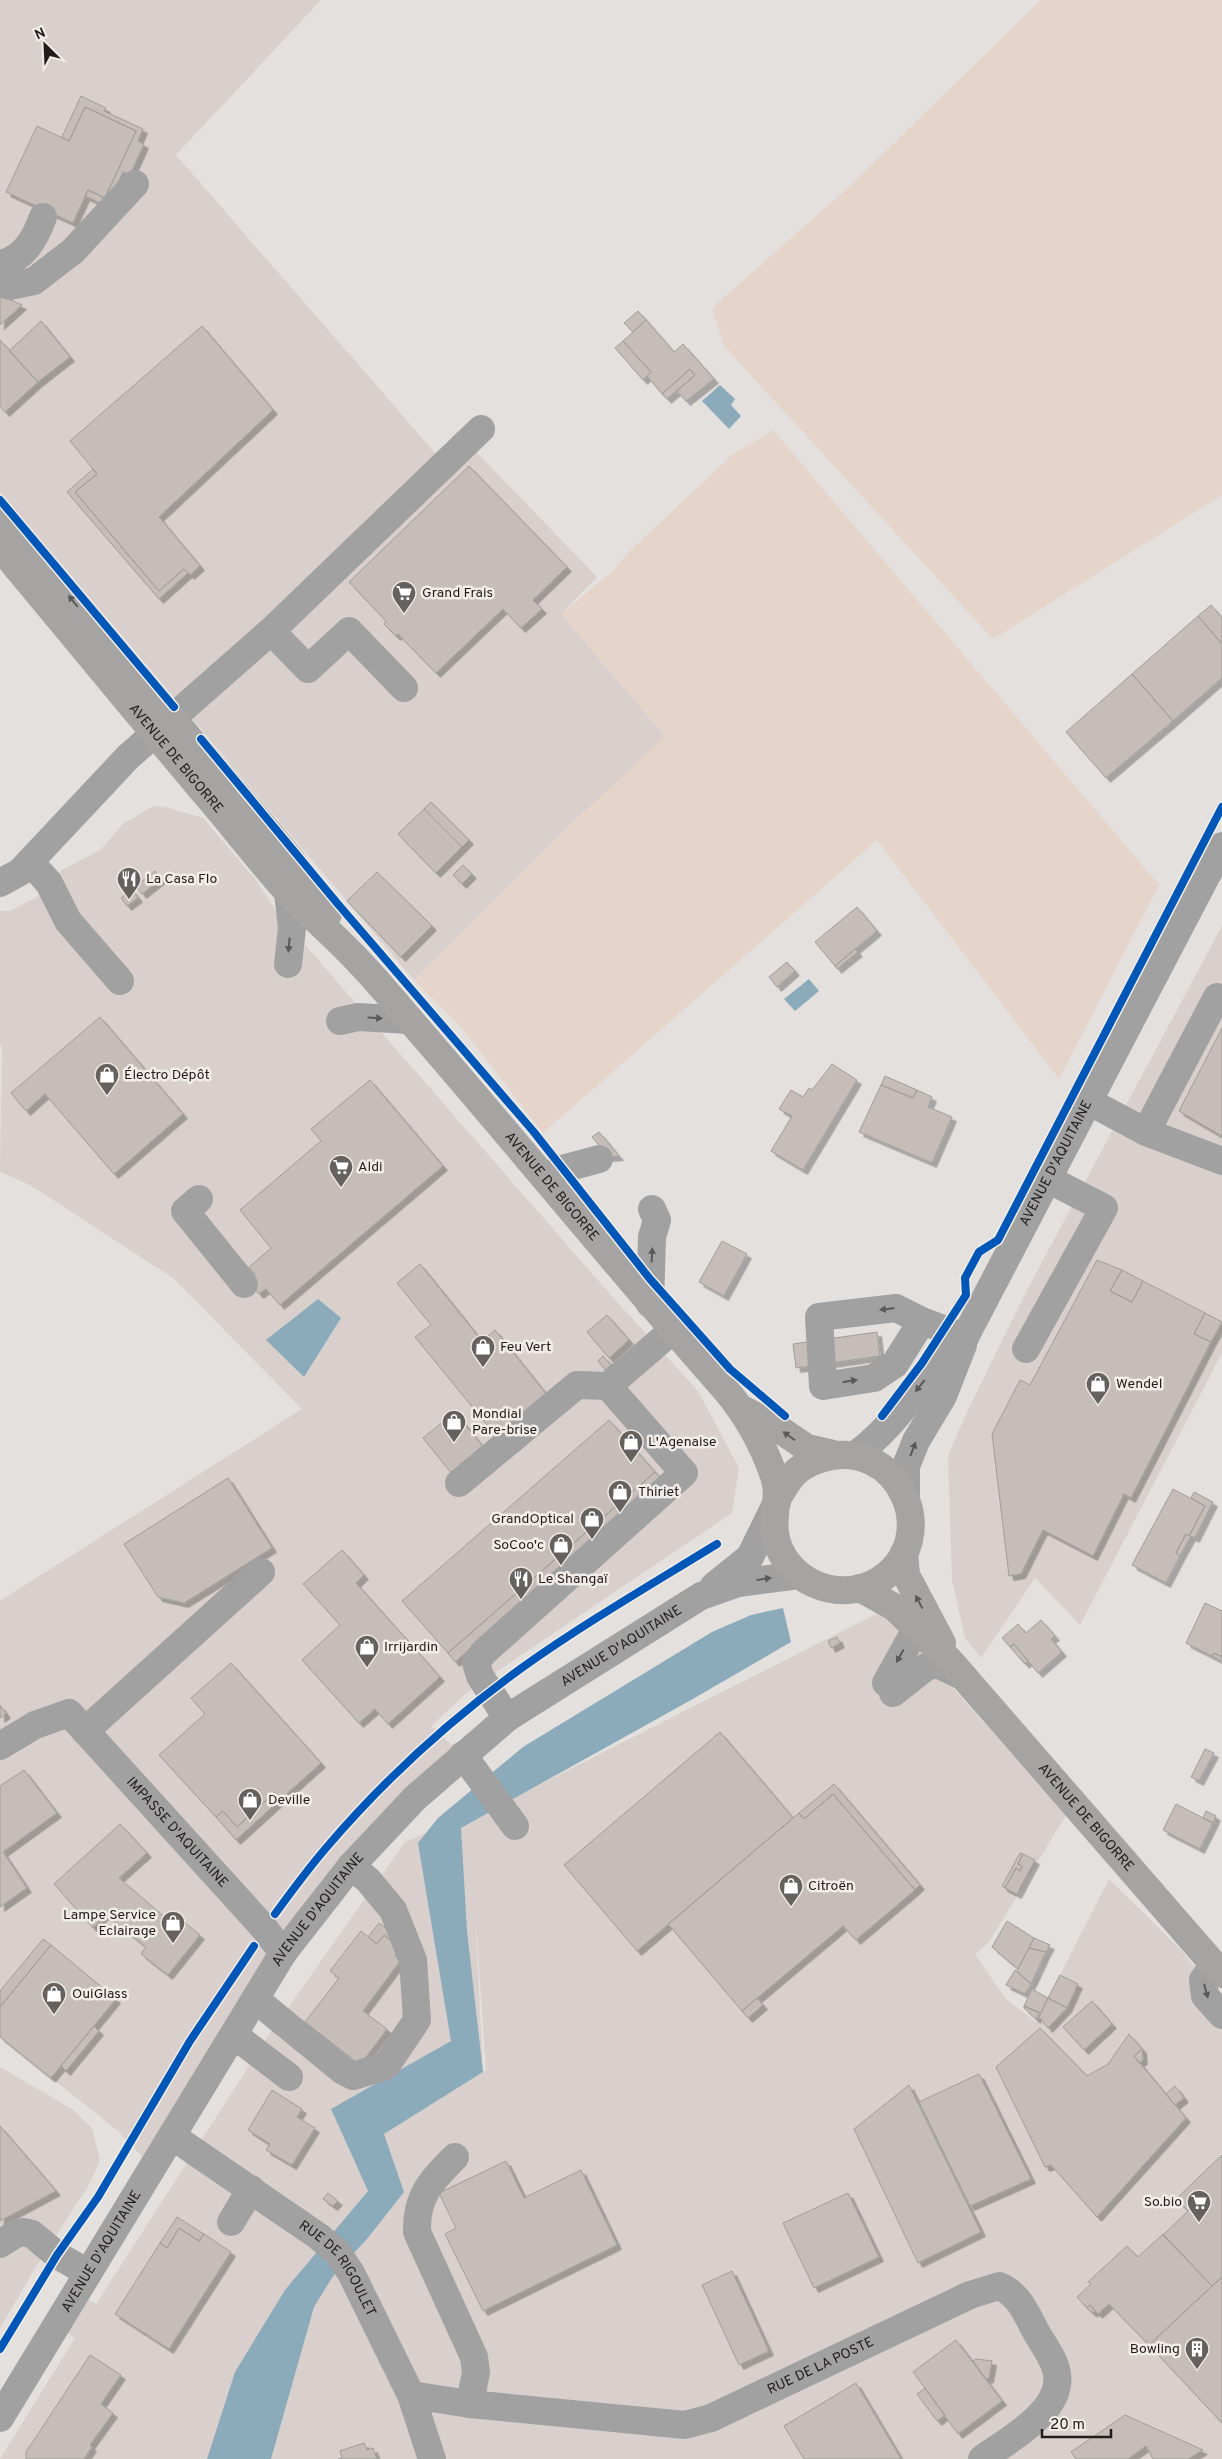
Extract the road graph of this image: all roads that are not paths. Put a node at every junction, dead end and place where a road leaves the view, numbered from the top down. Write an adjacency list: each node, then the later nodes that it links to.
1 (135, 184): 4 (street)
2 (43, 217): 3 (street)
3 (0, 264)
4 (0, 283)
5 (480, 429): 8 (street)
6 (0, 521): 10 (main road, AVENUE DE BIGORRE, one-way to 6)
7 (0, 547): 10 (main road, AVENUE DE BIGORRE)
8 (271, 631): 9 (street); 10 (street)
9 (404, 688)
10 (164, 726): 12 (street); 14 (main road, AVENUE DE BIGORRE); 16 (main road, AVENUE DE BIGORRE)
11 (1219, 858): 21 (street, AVENUE D'AQUITAINE)
12 (30, 862): 13 (street); 17 (street)
13 (0, 884)
14 (288, 892): 15 (street, one-way to 15); 16 (main road, AVENUE DE BIGORRE)
15 (288, 964)
16 (360, 964): 19 (main road, AVENUE DE BIGORRE)
17 (120, 981)
18 (1216, 997): 22 (street)
19 (410, 1020): 20 (street, one-way to 19); 25 (main road, AVENUE DE BIGORRE)
20 (340, 1021)
21 (1088, 1101): 22 (street); 26 (street, AVENUE D'AQUITAINE)
22 (1146, 1132): 24 (street)
23 (599, 1159): 25 (street)
24 (1222, 1161)
25 (545, 1177): 30 (main road, AVENUE DE BIGORRE)
26 (1048, 1179): 33 (street, AVENUE D'AQUITAINE); 34 (street)
27 (199, 1199): 29 (street)
28 (652, 1208): 30 (street, one-way to 28)
29 (244, 1284)
30 (650, 1304): 32 (main road, AVENUE DE BIGORRE)
31 (922, 1321): 33 (street, one-way to 31)
32 (673, 1330): 35 (street); 36 (main road, AVENUE DE BIGORRE)
33 (965, 1337): 37 (street, AVENUE D'AQUITAINE, one-way to 37); 39 (street, one-way to 33)
34 (1026, 1349)
35 (608, 1386): 38 (street); 48 (street)
36 (742, 1409): 37 (main road, AVENUE DE BIGORRE, one-way to 36); 40 (main road, AVENUE DE BIGORRE)
37 (844, 1455): 39 (main road); 40 (main road)
38 (459, 1483)
39 (906, 1497): 41 (main road)
40 (777, 1499): 43 (main road); 45 (street)
41 (904, 1553): 44 (main road); 47 (main road, AVENUE DE BIGORRE, one-way to 41)
42 (261, 1572): 49 (street)
43 (799, 1576): 44 (main road); 45 (street, AVENUE D'AQUITAINE, one-way to 43)
44 (860, 1588): 46 (main road, AVENUE DE BIGORRE)
45 (700, 1596): 48 (street, AVENUE D'AQUITAINE)
46 (916, 1629): 47 (main road, AVENUE DE BIGORRE); 47 (street, one-way to 47)
47 (957, 1668): 55 (main road, AVENUE DE BIGORRE)
48 (507, 1718): 51 (street, AVENUE D'AQUITAINE)
49 (77, 1722): 50 (street); 54 (street, IMPASSE D'AQUITAINE)
50 (0, 1746)
51 (463, 1755): 52 (street); 53 (street, AVENUE D'AQUITAINE)
52 (515, 1826)
53 (351, 1866): 54 (street, AVENUE D'AQUITAINE); 56 (street)
54 (283, 1953): 56 (street, AVENUE D'AQUITAINE)
55 (1218, 1969): 57 (street, one-way to 57)
56 (255, 1999): 58 (street, AVENUE D'AQUITAINE)
57 (1222, 2015)
58 (234, 2035): 59 (street); 60 (street, AVENUE D'AQUITAINE)
59 (289, 2077)
60 (172, 2136): 62 (street, RUE DE RIGOULET); 65 (street, AVENUE D'AQUITAINE)
61 (455, 2157): 67 (street)
62 (251, 2189): 63 (street); 66 (street, RUE DE RIGOULET)
63 (231, 2222)
64 (0, 2244): 65 (street)
65 (88, 2273): 68 (street, AVENUE D'AQUITAINE)
66 (411, 2395): 67 (street, RUE DE LA POSTE); 70 (street, RUE DE RIGOULET)
67 (470, 2404): 69 (street, RUE DE LA POSTE)
68 (0, 2418)
69 (1009, 2451): 71 (street, RUE DE LA POSTE)
70 (432, 2459)
71 (982, 2459)

